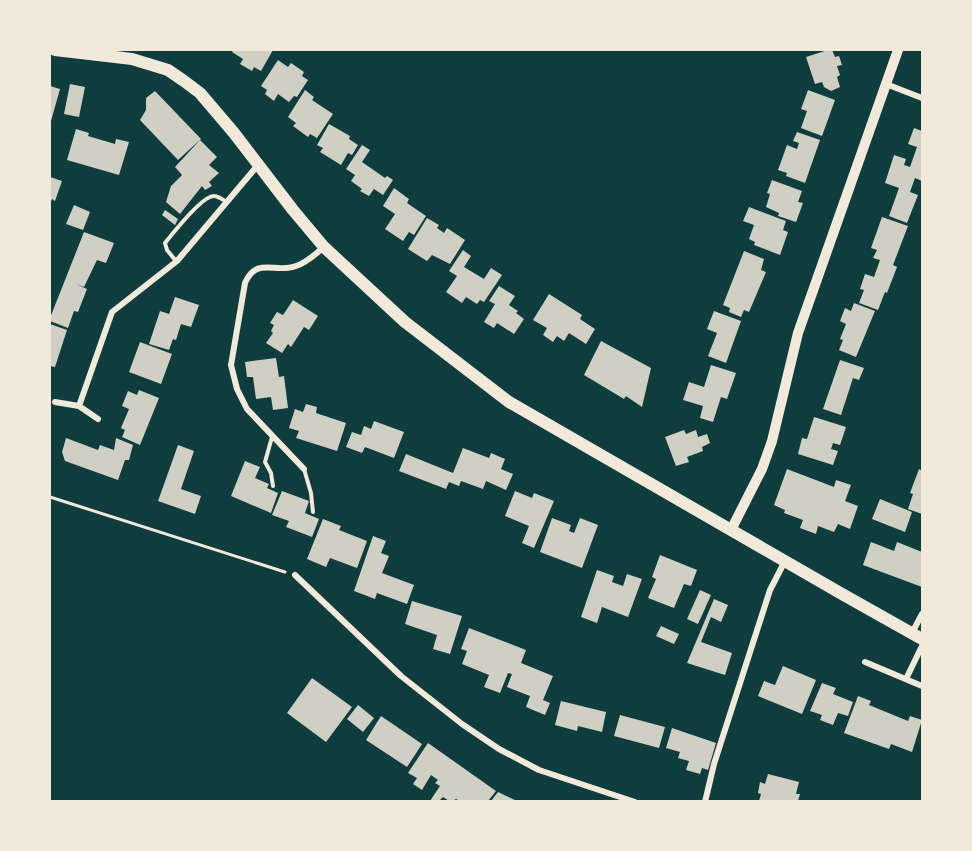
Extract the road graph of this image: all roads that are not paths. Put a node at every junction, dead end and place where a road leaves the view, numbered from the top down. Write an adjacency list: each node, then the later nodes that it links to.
1 (55, 50): 2 (main road)
2 (74, 50): 6 (main road)
3 (898, 50): 4 (street)
4 (886, 84): 5 (street); 17 (street)
5 (922, 98)
6 (258, 165): 7 (street); 8 (main road)
7 (227, 202): 9 (street); 9 (lane)
8 (324, 247): 13 (street); 17 (main road)
9 (177, 261): 11 (street)
10 (55, 402): 11 (street)
11 (79, 406): 12 (street)
12 (98, 419)
13 (272, 436): 14 (street); 15 (lane)
14 (304, 469): 16 (lane)
15 (273, 486)
16 (313, 512)
17 (731, 530): 18 (main road)
18 (785, 561): 21 (main road); 27 (street)
19 (296, 575): 26 (street)
20 (922, 614): 21 (street)
21 (917, 636)
22 (922, 646): 24 (street)
23 (865, 662): 24 (street)
24 (906, 679): 25 (street)
25 (922, 686)
26 (635, 801)
27 (705, 801)

